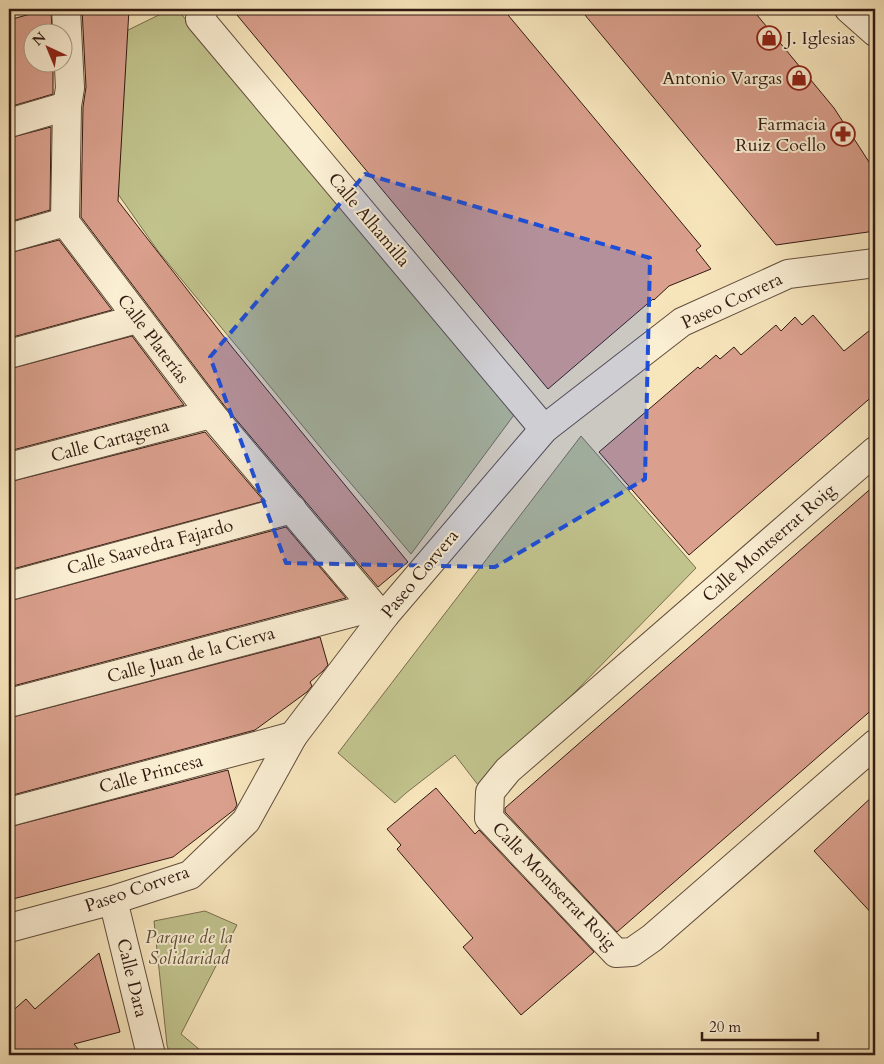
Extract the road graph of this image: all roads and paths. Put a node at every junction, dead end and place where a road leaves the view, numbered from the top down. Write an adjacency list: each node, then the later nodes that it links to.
1 (66, 9): 5 (street)
2 (204, 9): 13 (street, Calle Alhamilla)
3 (849, 9): 4 (street)
4 (875, 32)
5 (67, 106): 6 (street); 7 (street)
6 (9, 122)
7 (64, 222): 8 (street); 10 (street, Calle Platerías)
8 (9, 238)
9 (875, 264): 13 (street, Paseo Corvera)
10 (137, 319): 11 (street); 12 (street, Calle Platerías)
11 (9, 354)
12 (210, 414): 15 (street, Calle Cartagena); 16 (street, Calle Platerías)
13 (544, 429): 18 (street, Paseo Corvera)
14 (875, 451): 21 (street, Calle Montserrat Roig)
15 (9, 468)
16 (292, 508): 17 (street, Calle Saavedra Fajardo); 18 (street, Calle Platerías)
17 (9, 586)
18 (380, 611): 19 (street, Calle Juan de la Cierva); 20 (street, Paseo Corvera)
19 (9, 702)
20 (292, 736): 22 (street, Calle Princesa); 23 (street, Paseo Corvera)
21 (875, 744)
22 (9, 812)
23 (114, 900): 24 (street, Paseo Corvera); 25 (street, Calle Dara)
24 (9, 928)
25 (151, 1055)

